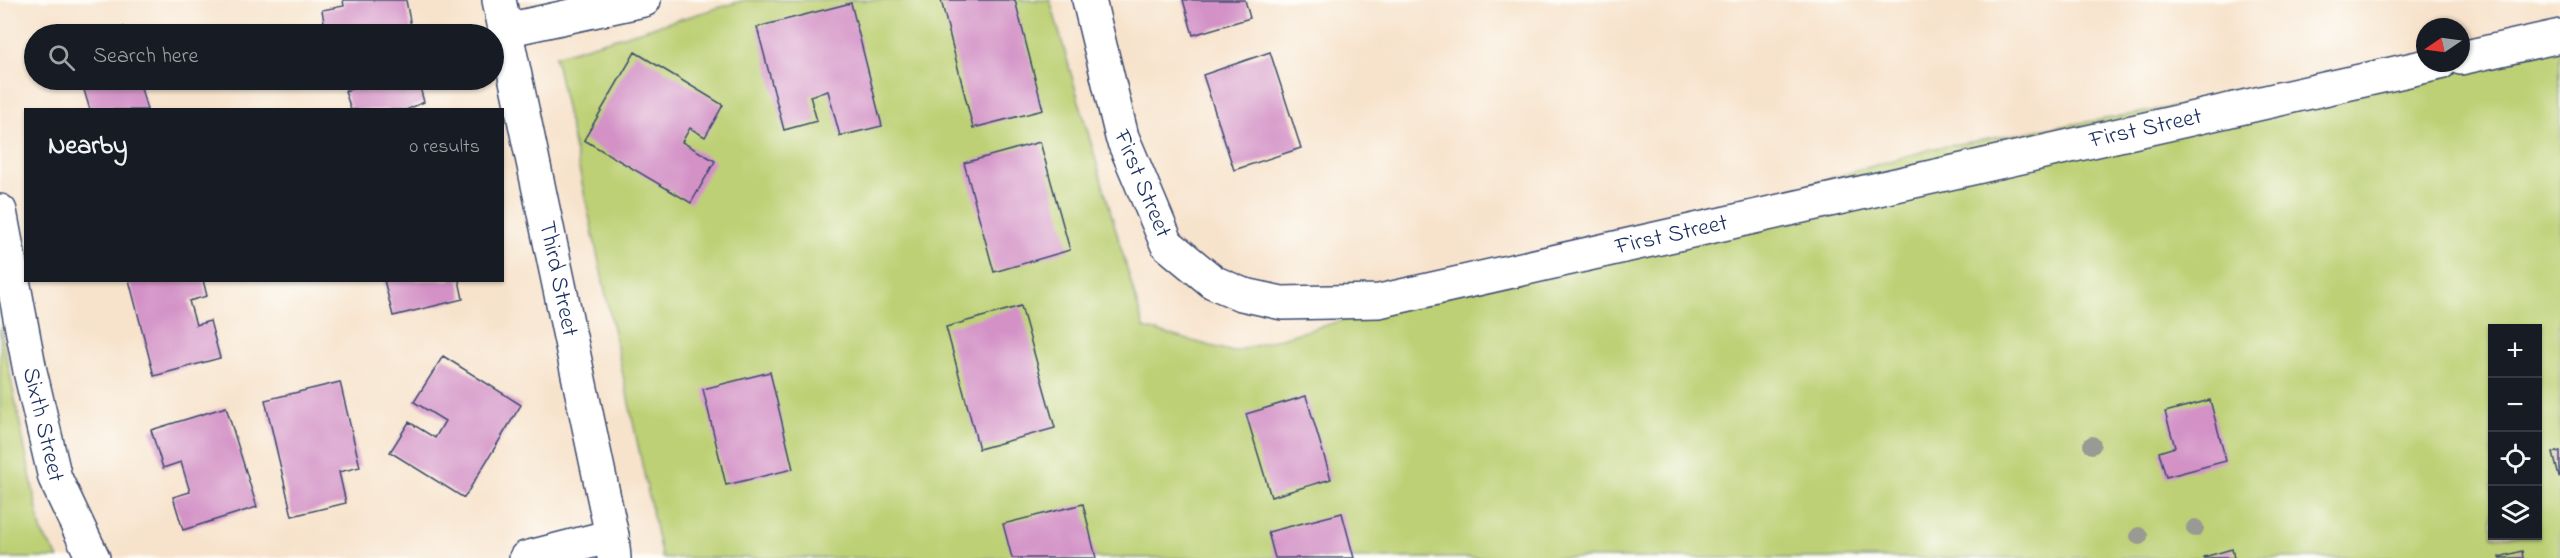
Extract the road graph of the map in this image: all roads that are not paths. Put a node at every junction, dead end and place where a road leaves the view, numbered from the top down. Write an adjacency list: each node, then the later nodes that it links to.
1 (644, 0): 3 (street)
2 (1089, 0): 6 (street, First Street)
3 (503, 15): 8 (street, Third Street)
4 (2560, 36): 5 (street)
5 (2470, 56)
6 (2416, 68)
7 (0, 212): 9 (street, Sixth Street)
8 (613, 547): 10 (street)
9 (93, 558)
10 (526, 558)

